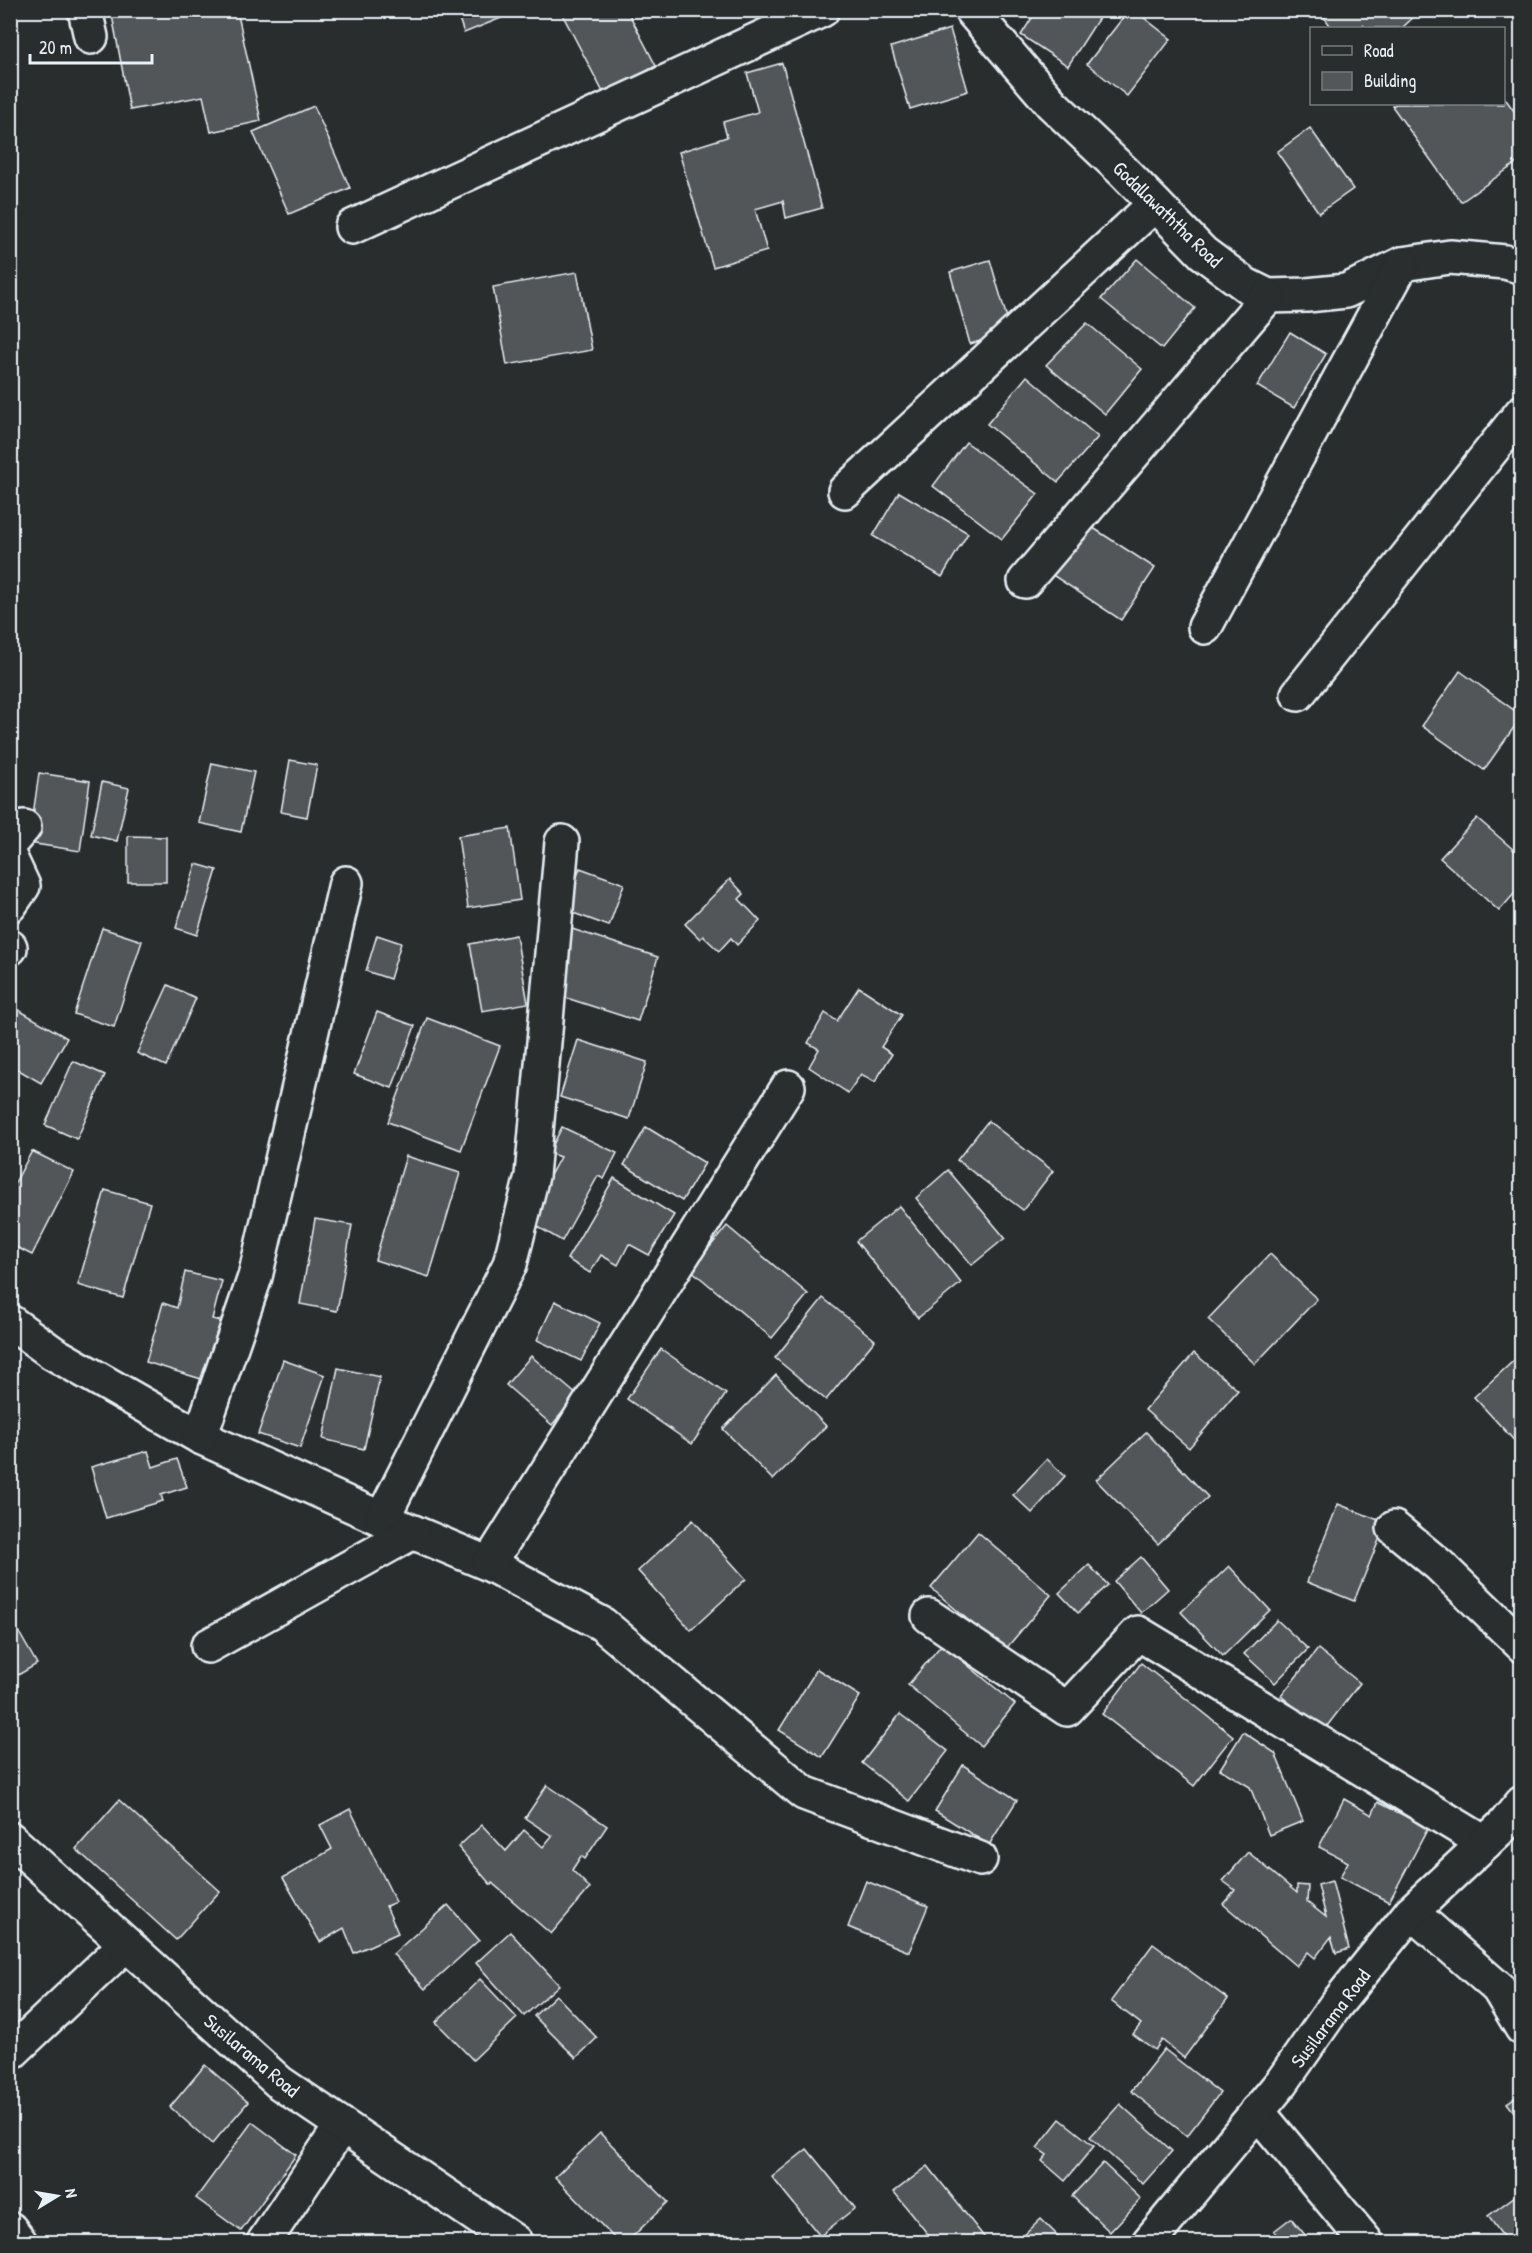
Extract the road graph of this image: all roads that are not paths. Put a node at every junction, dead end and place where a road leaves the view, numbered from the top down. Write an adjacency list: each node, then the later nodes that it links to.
1 (822, 10): 4 (street)
2 (970, 10): 3 (street, Godallawaththa Road)
3 (1155, 204): 7 (street, Godallawaththa Road); 9 (street)
4 (352, 227)
5 (1402, 264): 6 (street, Godallawaththa Road); 7 (street, Godallawaththa Road); 11 (street)
6 (1521, 267)
7 (1268, 296): 10 (street)
8 (1521, 412): 12 (street)
9 (845, 491)
10 (1025, 581)
11 (1205, 627)
12 (1298, 694)
13 (562, 842): 20 (street)
14 (10, 858): 16 (street)
15 (346, 883): 19 (street)
16 (10, 905)
17 (788, 1087): 23 (street)
18 (10, 1322): 19 (street)
19 (200, 1437): 20 (street)
20 (382, 1519): 22 (street)
21 (1394, 1528): 25 (street)
22 (413, 1532): 23 (street); 26 (street)
23 (489, 1564): 30 (street)
24 (929, 1616): 29 (street)
25 (1521, 1645)
26 (208, 1646)
27 (1521, 1803): 29 (street, Susilarama Road)
28 (10, 1839): 32 (street, Susilarama Road)
29 (1485, 1843): 31 (street, Susilarama Road)
30 (980, 1859)
31 (1411, 1912): 33 (street); 35 (street, Susilarama Road)
32 (126, 1944): 34 (street); 36 (street, Susilarama Road)
33 (1521, 2028)
34 (10, 2054)
35 (1257, 2111): 41 (street, Susilarama Road); 42 (street)
36 (342, 2125): 39 (street); 40 (street, Susilarama Road)
37 (10, 2229): 38 (street)
38 (20, 2242)
39 (264, 2242)
40 (514, 2242)
41 (1149, 2242)
42 (1366, 2242)

